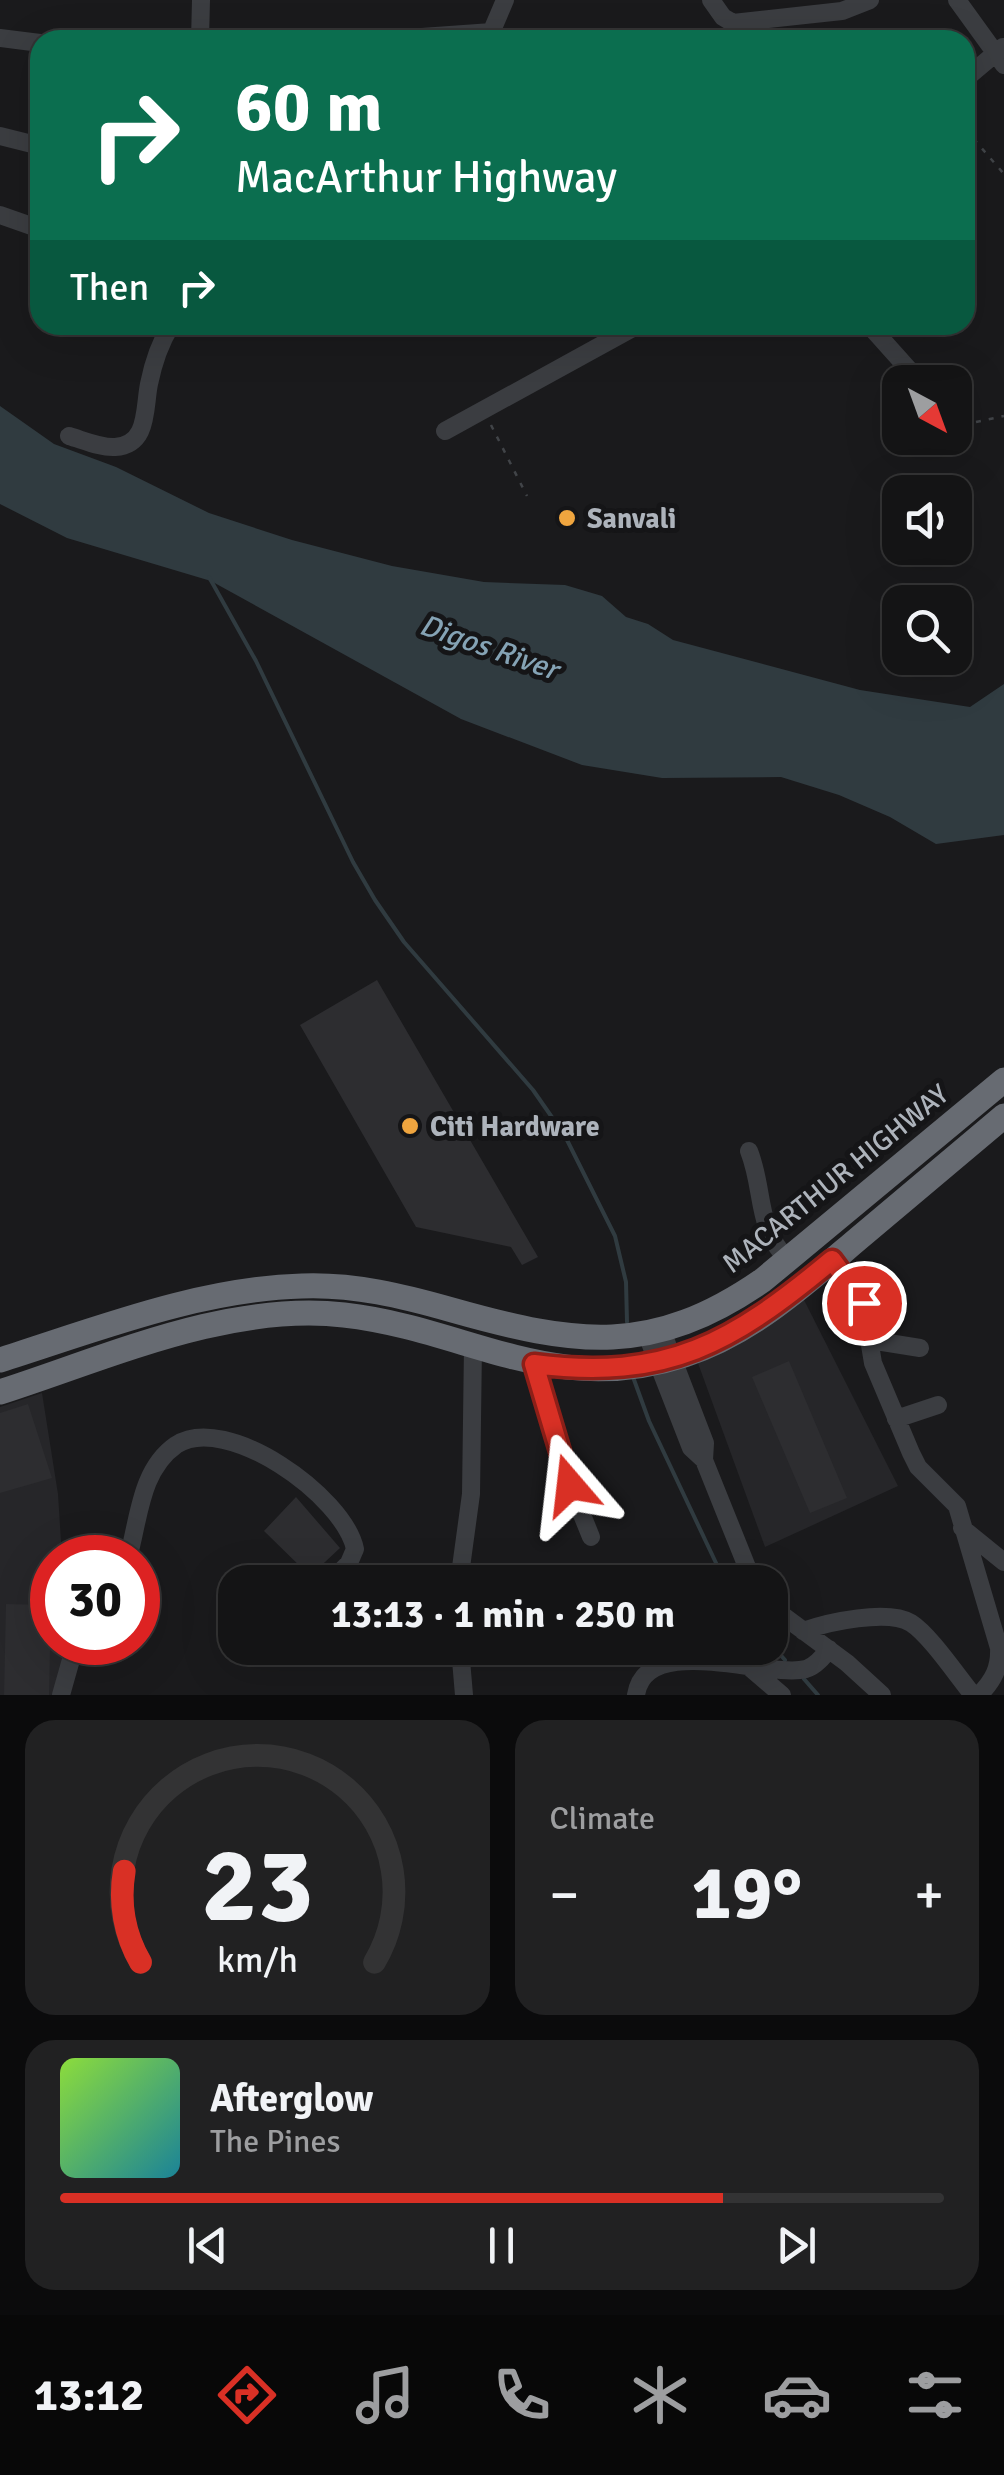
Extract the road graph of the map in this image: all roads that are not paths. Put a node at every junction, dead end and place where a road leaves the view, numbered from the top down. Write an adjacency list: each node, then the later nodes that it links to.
1 (200, 0): 6 (street)
2 (506, 0): 7 (street)
3 (711, 0): 4 (street)
4 (870, 0)
5 (956, 0): 10 (street)
6 (200, 30)
7 (493, 30)
8 (0, 38): 9 (street)
9 (30, 42)
10 (1001, 55): 11 (street)
11 (975, 72)
12 (0, 136): 13 (street)
13 (30, 144)
14 (0, 215): 15 (street)
15 (30, 225)
16 (165, 335): 21 (street)
17 (620, 335): 20 (street)
18 (878, 335): 19 (street)
19 (905, 365)
20 (444, 431)
21 (70, 436)
22 (1004, 1080): 25 (highway, MACARTHUR HIGHWAY)
23 (1004, 1116): 26 (highway)
24 (750, 1151): 25 (street)
25 (788, 1260): 27 (highway, MACARTHUR HIGHWAY)
26 (832, 1260): 28 (street); 32 (highway)
27 (654, 1333): 31 (highway, MACARTHUR HIGHWAY); 32 (street)
28 (870, 1340): 30 (street); 36 (street)
29 (473, 1346): 33 (highway); 34 (highway); 42 (street)
30 (920, 1348)
31 (0, 1360)
32 (666, 1360): 33 (highway); 43 (street)
33 (534, 1364): 39 (street)
34 (0, 1392)
35 (938, 1405): 36 (street)
36 (896, 1419): 37 (street)
37 (962, 1528): 40 (street); 55 (street)
38 (133, 1535): 41 (street)
39 (591, 1537)
40 (1004, 1562)
41 (346, 1565)
42 (461, 1565)
43 (745, 1565)
44 (788, 1620): 45 (street)
45 (803, 1632): 46 (street); 55 (street)
46 (829, 1648): 49 (street); 54 (street)
47 (70, 1665): 50 (street)
48 (461, 1665): 51 (street)
49 (748, 1666): 52 (street); 53 (street)
50 (62, 1695)
51 (464, 1695)
52 (636, 1695)
53 (782, 1695)
54 (882, 1695)
55 (976, 1695)

